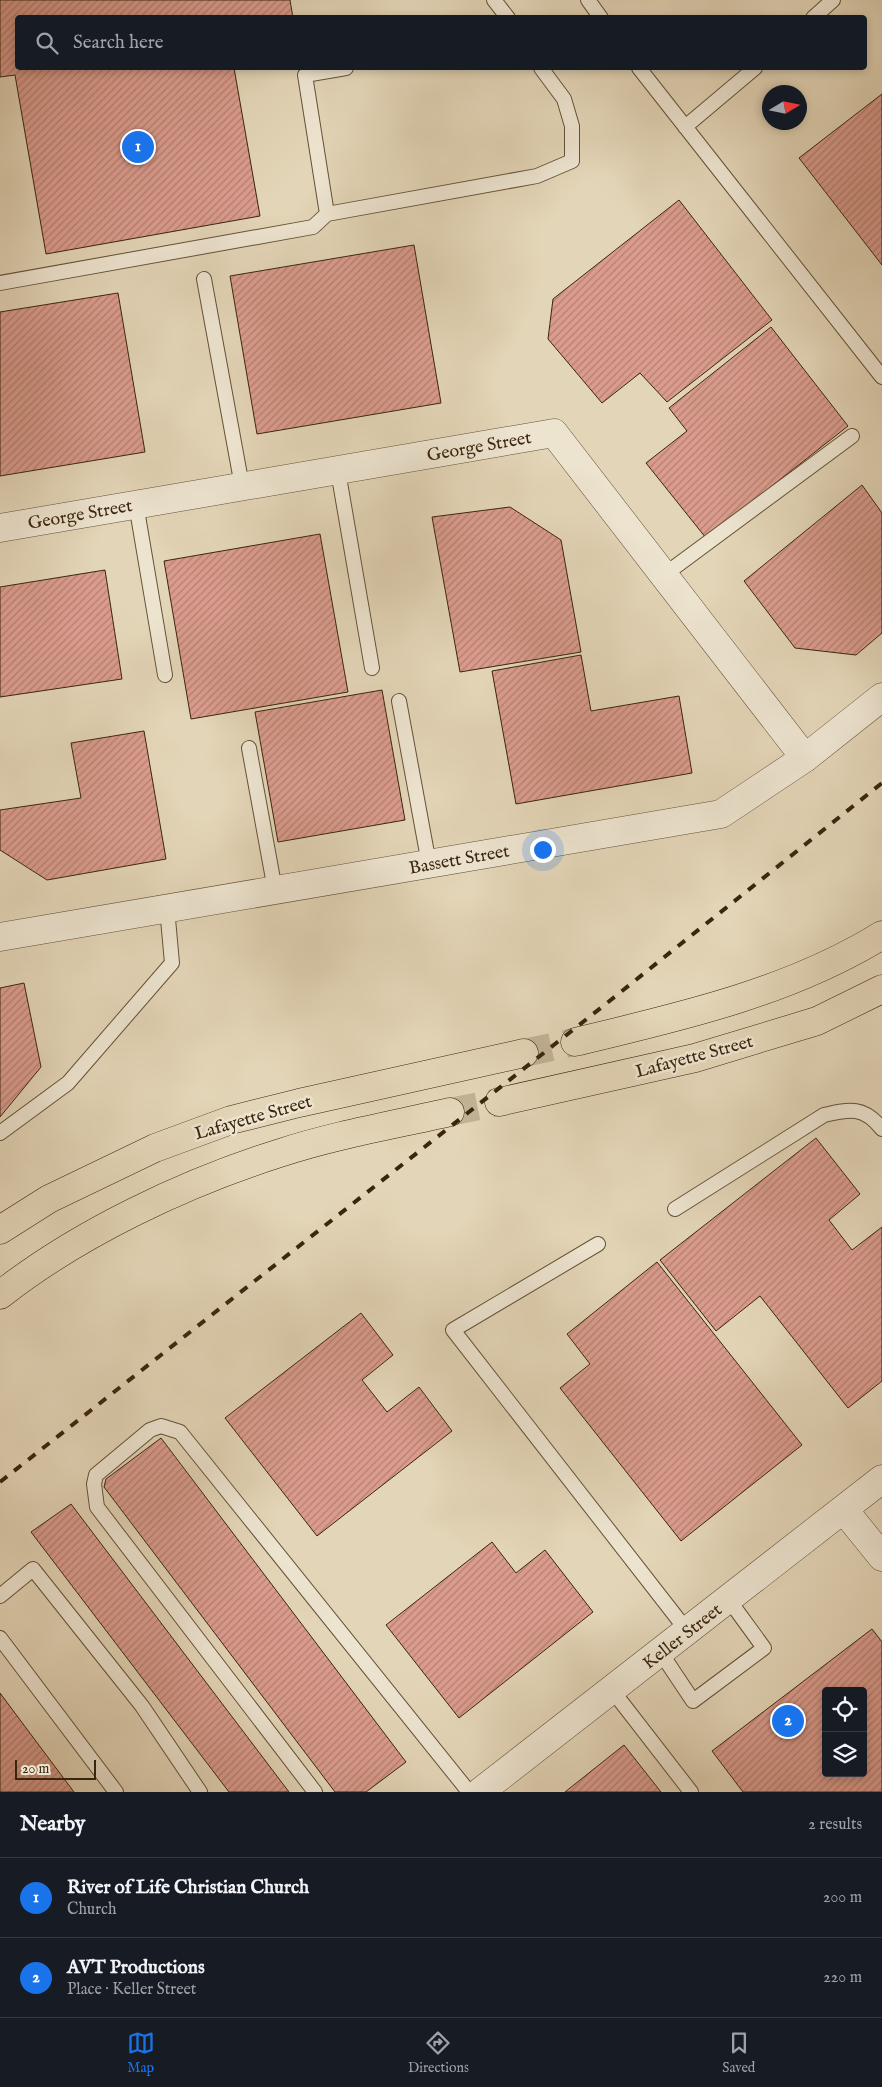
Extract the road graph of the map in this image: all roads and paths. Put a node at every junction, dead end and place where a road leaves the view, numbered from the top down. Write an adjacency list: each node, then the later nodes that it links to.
1 (494, 0): 4 (lane)
2 (588, 0): 5 (lane)
3 (833, 0): 6 (lane)
4 (506, 15)
5 (599, 15)
6 (816, 15)
7 (334, 70): 12 (lane)
8 (542, 70): 12 (lane)
9 (641, 70): 11 (lane)
10 (753, 70): 11 (lane)
11 (685, 127): 15 (lane)
12 (327, 214): 14 (lane)
13 (204, 279): 18 (lane)
14 (0, 283)
15 (882, 377)
16 (852, 436): 21 (lane)
17 (338, 471): 18 (street, George Street); 21 (street, George Street); 22 (lane)
18 (242, 486): 19 (street, George Street)
19 (136, 504): 20 (street, George Street); 23 (lane)
20 (0, 528)
21 (664, 575): 27 (street, George Street)
22 (372, 668)
23 (165, 675)
24 (882, 697): 27 (street, Bassett Street)
25 (399, 701): 28 (lane)
26 (249, 748): 29 (lane)
27 (806, 758): 28 (street, Bassett Street)
28 (429, 864): 29 (street, Bassett Street)
29 (275, 890): 30 (street, Bassett Street)
30 (167, 908): 32 (street, Bassett Street); 39 (lane)
31 (882, 934): 34 (main road)
32 (0, 937)
33 (882, 989): 36 (main road, Lafayette Street)
34 (575, 1042)
35 (524, 1053): 41 (main road, Lafayette Street)
36 (500, 1102)
37 (450, 1112): 43 (main road)
38 (882, 1129): 40 (lane)
39 (0, 1133)
40 (675, 1209)
41 (0, 1230)
42 (598, 1244): 49 (lane)
43 (0, 1295)
44 (882, 1479): 45 (street, Keller Street)
45 (844, 1510): 46 (street); 48 (street, Keller Street)
46 (882, 1556)
47 (0, 1596): 54 (lane)
48 (729, 1600): 49 (street, Keller Street); 51 (lane)
49 (688, 1632): 51 (street, Keller Street)
50 (0, 1638): 53 (lane)
51 (660, 1653): 52 (street, Keller Street)
52 (612, 1690): 56 (street, Keller Street); 57 (lane)
53 (116, 1792)
54 (200, 1792)
55 (315, 1792): 56 (lane)
56 (478, 1792)
57 (691, 1792)

